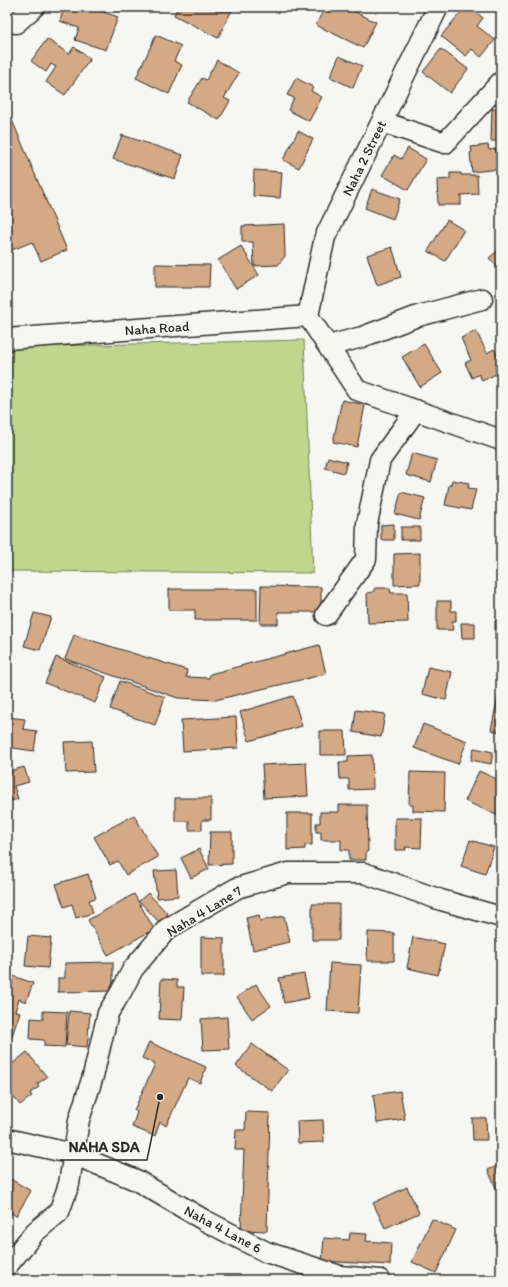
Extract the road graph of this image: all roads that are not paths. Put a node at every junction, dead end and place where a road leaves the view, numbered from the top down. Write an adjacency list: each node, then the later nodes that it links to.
1 (34, 7): 3 (street)
2 (438, 7): 5 (street, Naha 2 Street)
3 (7, 21)
4 (501, 82): 5 (street)
5 (382, 122): 7 (street, Naha 2 Street)
6 (482, 299): 9 (street)
7 (308, 316): 8 (street, Naha Road); 9 (street)
8 (7, 339)
9 (328, 346): 10 (street)
10 (416, 410): 11 (street); 12 (street)
11 (501, 440)
12 (326, 615)
13 (501, 917): 15 (street, Naha 4 Lane 7)
14 (7, 1139): 15 (street, Naha 4 Lane 6)
15 (73, 1154): 16 (street, Naha 4 Lane 7); 17 (street, Naha 4 Lane 6)
16 (7, 1266)
17 (380, 1280)

